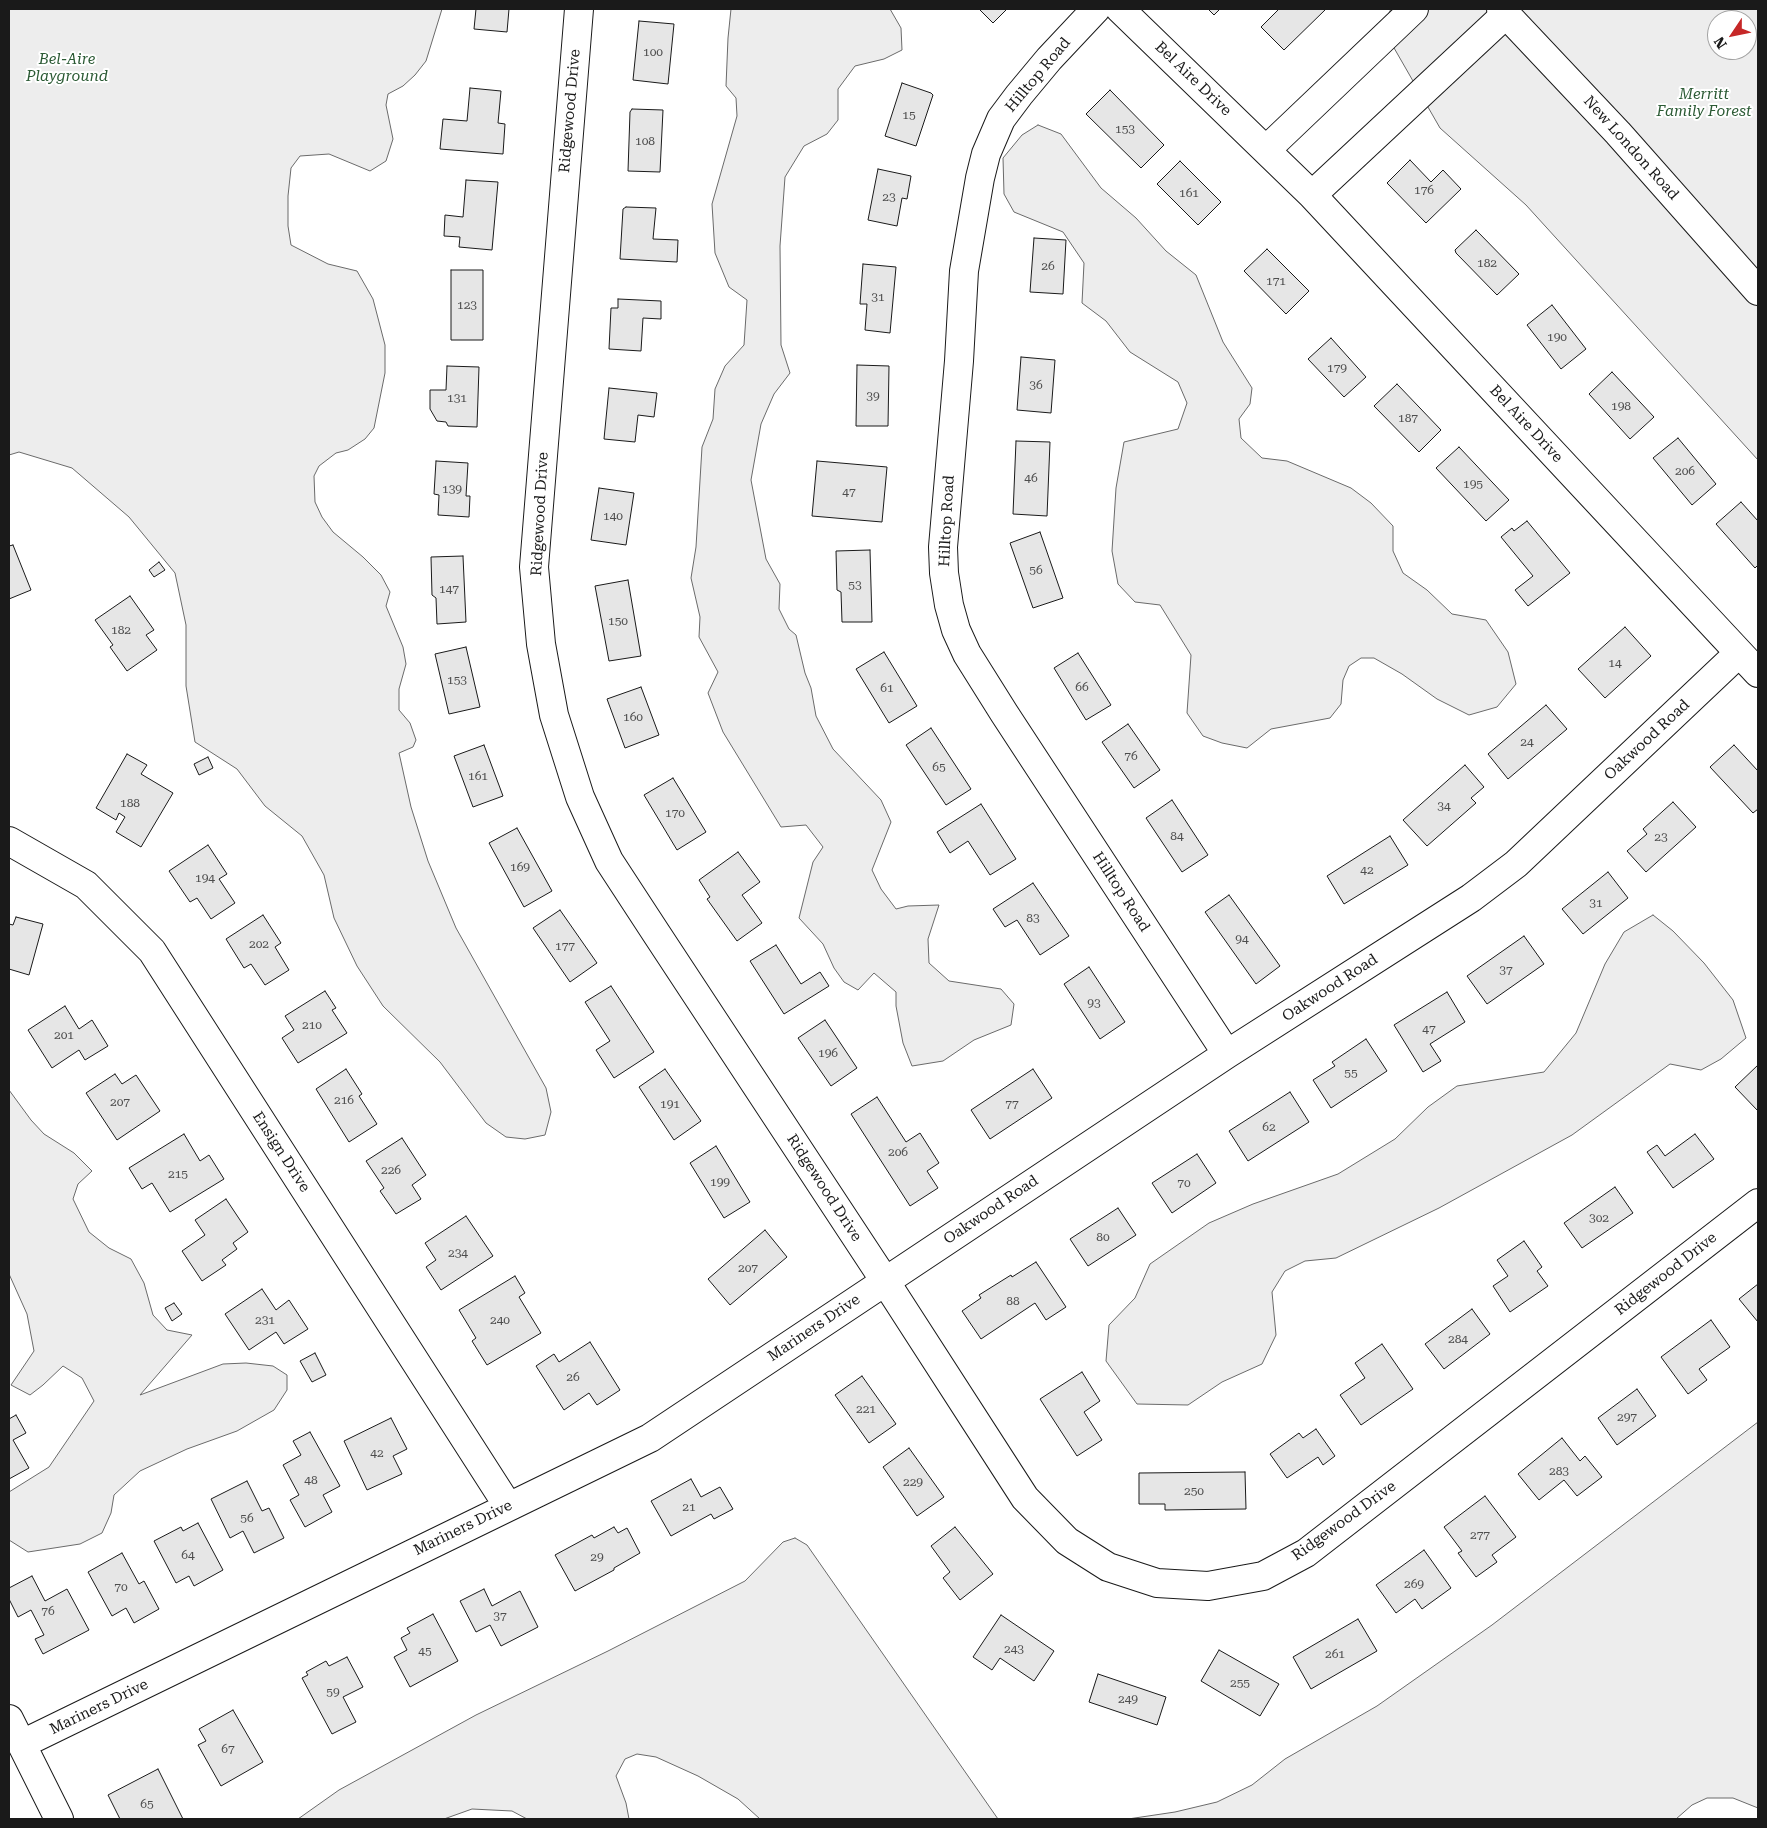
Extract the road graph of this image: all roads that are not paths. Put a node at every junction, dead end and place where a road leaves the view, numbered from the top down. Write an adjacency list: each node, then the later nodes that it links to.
1 (578, 9): 14 (street, Ridgewood Drive)
2 (1096, 9): 12 (street, Hilltop Road)
3 (1120, 9): 6 (street, Bel Aire Drive)
4 (1414, 9): 6 (street)
5 (1503, 11): 7 (street); 8 (street, New London Road)
6 (1266, 150): 7 (street, Bel Aire Drive)
7 (1312, 195): 9 (street, Bel Aire Drive)
8 (1758, 291)
9 (1739, 652): 10 (street); 12 (street, Oakwood Road)
10 (1758, 673)
11 (9, 841): 15 (street, Ensign Drive)
12 (1227, 1054): 14 (street, Oakwood Road)
13 (1758, 1203): 14 (street, Ridgewood Drive)
14 (885, 1281): 15 (street, Mariners Drive)
15 (508, 1506): 17 (street, Mariners Drive)
16 (9, 1719): 17 (street)
17 (22, 1744): 18 (street)
18 (59, 1819)

